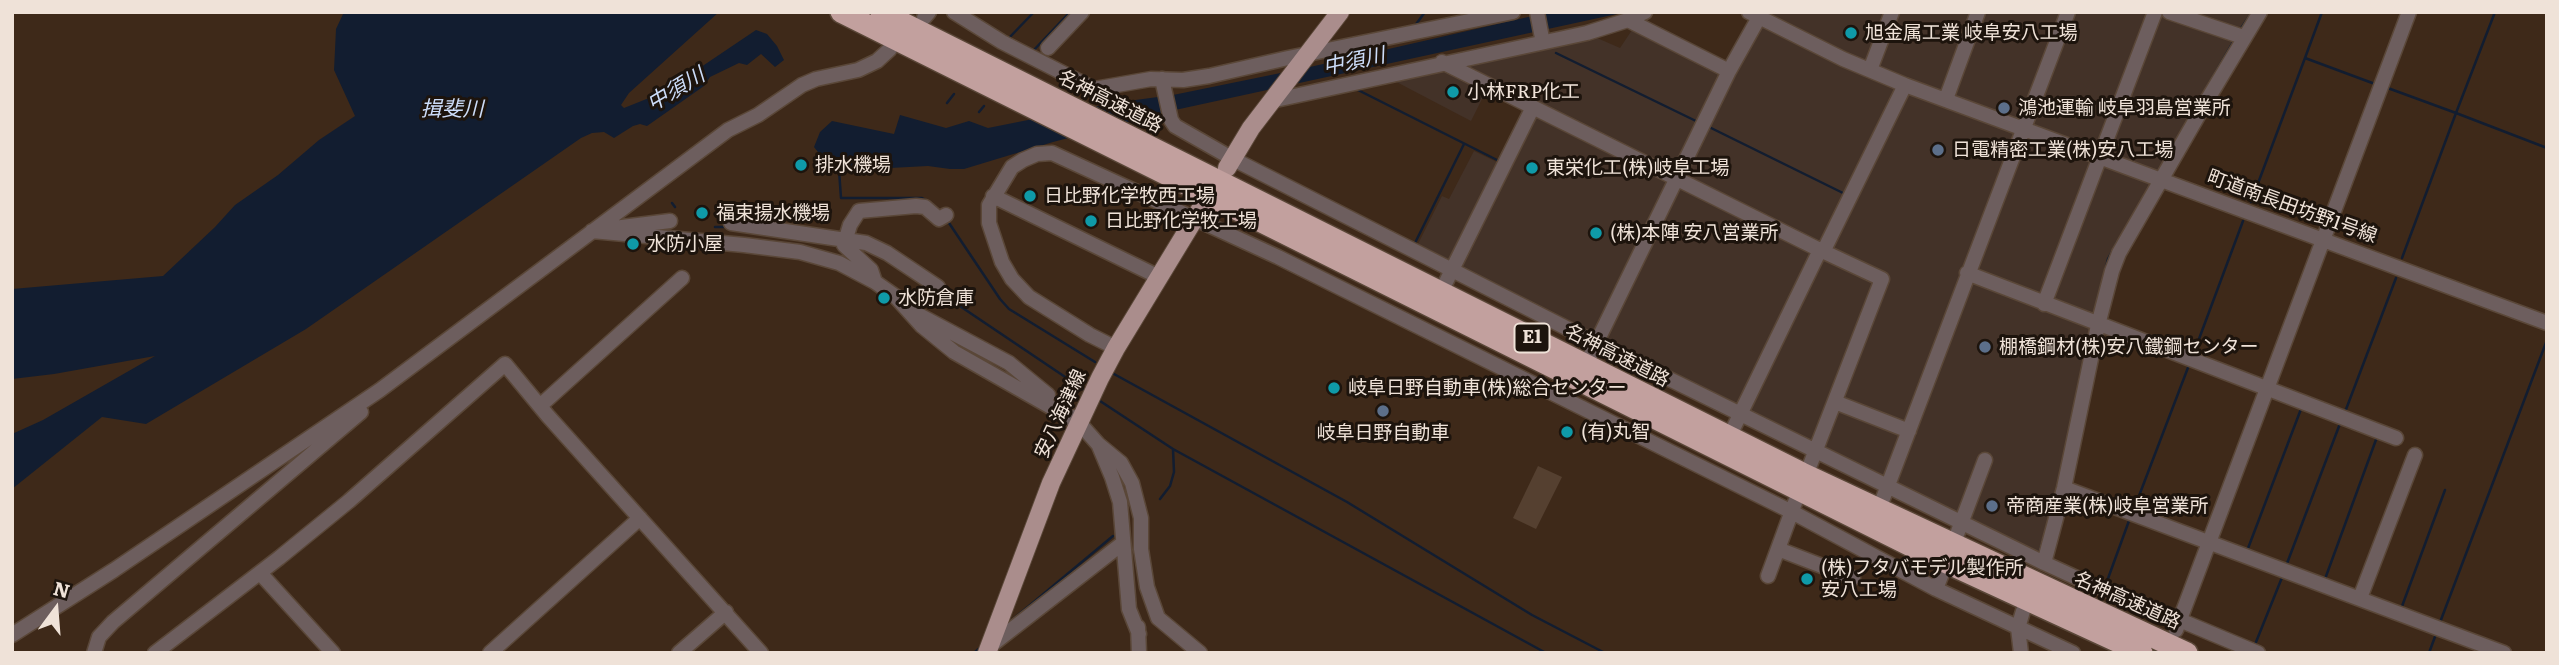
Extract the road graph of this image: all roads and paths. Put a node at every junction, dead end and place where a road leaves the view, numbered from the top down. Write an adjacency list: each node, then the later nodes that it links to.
1 (881, 12): 92 (highway, 名神高速道路 / E1)
2 (954, 12): 26 (street)
3 (1082, 12): 20 (street)
4 (1340, 12): 22 (main road)
5 (1513, 12): 22 (street)
6 (1537, 12): 19 (street)
7 (1645, 12): 17 (street)
8 (1892, 12): 24 (street)
9 (1978, 12): 29 (street)
10 (2068, 12): 31 (street)
11 (2155, 12): 32 (street)
12 (2169, 12): 18 (street)
13 (2260, 12): 18 (street)
14 (2409, 12): 45 (street)
15 (845, 14): 82 (highway, 名神高速道路 / E1)
16 (1757, 14): 24 (street, 町道南長田坊野1号線); 25 (street)
17 (1628, 20): 23 (street); 25 (street)
18 (2243, 37): 34 (street)
19 (1542, 38)
20 (1048, 48)
21 (890, 50): 43 (street)
22 (1305, 57): 26 (street); 28 (main road)
23 (1442, 62): 28 (street); 30 (street)
24 (1870, 70): 27 (street, 町道南長田坊野1号線)
25 (1729, 71): 35 (street)
26 (1162, 83): 33 (street)
27 (1905, 85): 29 (street, 町道南長田坊野1号線); 46 (street)
28 (1274, 98): 33 (main road)
29 (1946, 99): 31 (street, 町道南長田坊野1号線)
30 (1533, 107): 35 (street); 47 (street)
31 (2023, 128): 32 (street, 町道南長田坊野1号線); 48 (street)
32 (2100, 156): 34 (street, 町道南長田坊野1号線); 54 (street)
33 (1230, 164): 37 (street)
34 (2162, 179): 45 (street, 町道南長田坊野1号線); 56 (street)
35 (1676, 180): 46 (street); 58 (street)
36 (993, 196): 39 (street); 49 (street); 57 (street)
37 (1308, 197): 38 (street); 47 (street)
38 (1300, 211)
39 (1197, 214): 49 (main road, 安八海津線); 75 (street)
40 (946, 215): 44 (street)
41 (670, 221): 43 (street)
42 (731, 223): 44 (street)
43 (592, 231): 51 (street); 59 (street)
44 (844, 239): 51 (street); 53 (street)
45 (2323, 239): 55 (street, 町道南長田坊野1号線); 60 (street)
46 (1822, 250): 61 (street); 63 (street)
47 (1452, 270): 52 (street); 58 (street)
48 (1967, 273): 54 (street); 66 (street)
49 (1159, 277): 57 (main road, 安八海津線)
50 (682, 278): 62 (street)
51 (875, 282): 64 (street)
52 (1445, 284)
53 (938, 287)
54 (2044, 304): 56 (street)
55 (2547, 323)
56 (2098, 325): 60 (street); 73 (street)
57 (1116, 348): 64 (main road, 安八海津線)
58 (1594, 348): 63 (street)
59 (380, 390): 95 (street); 98 (street)
60 (2267, 390): 67 (street); 78 (street)
61 (1835, 402): 66 (street); 70 (street)
62 (541, 405): 76 (street); 85 (street)
63 (1742, 415): 65 (street); 70 (street)
64 (1079, 423): 68 (street); 97 (main road, 安八海津線)
65 (1733, 429)
66 (1909, 431): 72 (street)
67 (2396, 438)
68 (1098, 444): 79 (street); 80 (street)
69 (2415, 455): 89 (street)
70 (1813, 458): 72 (street)
71 (1985, 460): 77 (street)
72 (1888, 487): 74 (street); 77 (street)
73 (2064, 488): 78 (street); 83 (street)
74 (1882, 502)
75 (1794, 506): 81 (street); 88 (street)
76 (640, 518): 91 (street); 101 (street)
77 (1959, 530): 83 (street)
78 (2210, 542): 89 (street); 93 (street)
79 (1123, 543): 96 (street); 97 (street)
80 (1141, 549): 96 (street); 104 (street)
81 (1778, 550): 86 (street); 87 (street)
82 (1923, 552): 107 (highway); 108 (highway, 名神高速道路 / E1)
83 (2040, 566): 93 (street)
84 (1943, 571): 88 (street)
85 (260, 573): 99 (street); 100 (street)
86 (1768, 576)
87 (1853, 578)
88 (1936, 589): 94 (street)
89 (2360, 597): 112 (street)
90 (2023, 611): 94 (street)
91 (726, 612): 102 (street); 103 (street)
92 (2115, 621): 109 (highway, 名神高速道路 / E1); 110 (highway)
93 (2178, 625): 111 (street)
94 (2018, 628): 105 (street); 106 (street)
95 (12, 635)
96 (1141, 646)
97 (988, 650)
98 (94, 653)
99 (155, 653)
100 (332, 653)
101 (490, 653)
102 (679, 653)
103 (761, 653)
104 (1200, 653)
105 (2021, 653)
106 (2073, 653)
107 (2128, 653)
108 (2142, 653)
109 (2187, 653)
110 (2201, 653)
111 (2258, 653)
112 (2504, 653)

